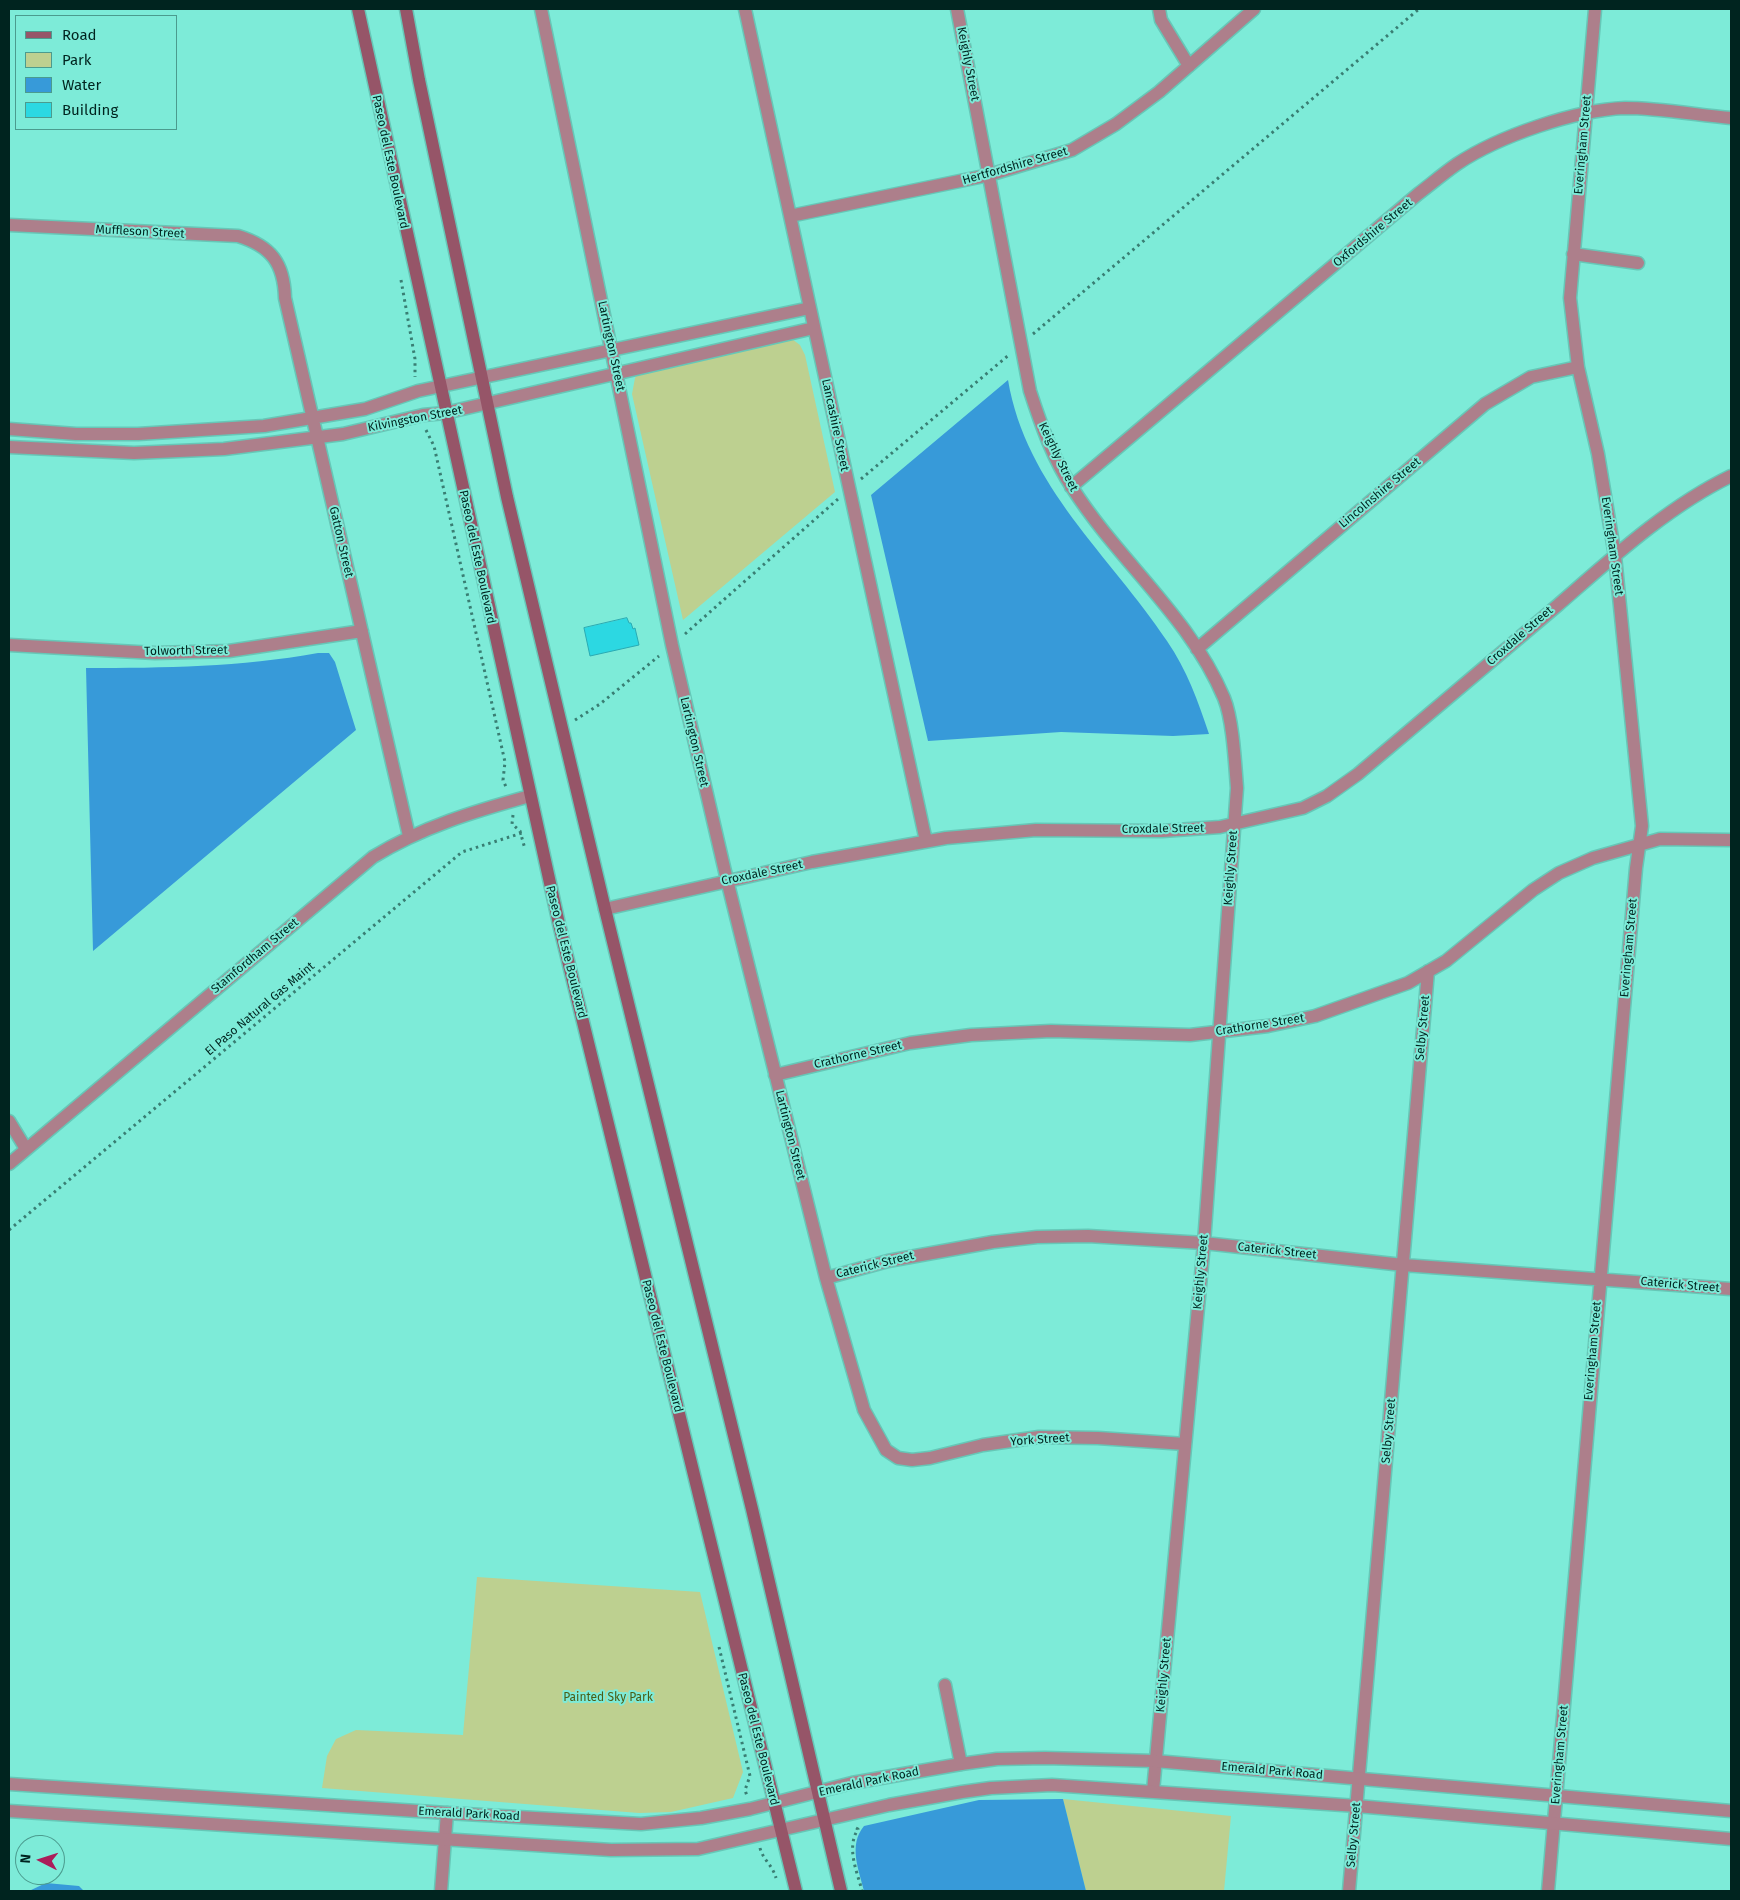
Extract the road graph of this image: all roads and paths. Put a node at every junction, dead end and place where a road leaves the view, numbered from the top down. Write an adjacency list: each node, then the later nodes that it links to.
1 (358, 9): 26 (main road, Paseo del Este Boulevard)
2 (406, 9): 25 (main road)
3 (541, 9): 22 (street, Lartington Street)
4 (745, 9): 14 (street, Lancashire Street)
5 (957, 9): 13 (street, Keighly Street)
6 (1158, 9): 10 (street)
7 (1254, 9): 10 (street, Hertfordshire Street)
8 (1419, 9): 21 (path)
9 (1595, 9): 11 (street, Everingham Street)
10 (1189, 66): 13 (street, Hertfordshire Street)
11 (1585, 114): 12 (street, Oxfordshire Street); 17 (street, Everingham Street); 35 (street, Oxfordshire Street)
12 (1731, 118)
13 (989, 175): 14 (street, Hertfordshire Street); 21 (street, Keighly Street)
14 (790, 216): 19 (street, Lancashire Street)
15 (9, 225): 16 (street, Muffleson Street)
16 (268, 251): 29 (street, Gatton Street)
17 (1573, 254): 18 (street); 23 (street, Everingham Street)
18 (1638, 263)
19 (810, 308): 20 (street, Lancashire Street); 22 (street, Kilvingston Street)
20 (814, 328): 24 (street, Kilvingston Street); 36 (street, Lancashire Street)
21 (1021, 344): 35 (street, Keighly Street); 36 (path)
22 (613, 350): 24 (street, Lartington Street); 25 (street, Kilvingston Street)
23 (1578, 367): 37 (street, Everingham Street); 41 (street, Lincolnshire Street)
24 (618, 373): 27 (street, Kilvingston Street); 40 (street, Lartington Street)
25 (482, 378): 26 (street, Kilvingston Street); 27 (main road)
26 (440, 387): 28 (main road, Paseo del Este Boulevard); 29 (street, Kilvingston Street)
27 (487, 403): 28 (street, Kilvingston Street); 52 (main road)
28 (445, 413): 32 (street, Kilvingston Street); 44 (main road, Paseo del Este Boulevard)
29 (313, 418): 31 (street, Kilvingston Street); 32 (street, Gatton Street)
30 (426, 425): 43 (path)
31 (9, 429)
32 (317, 438): 33 (street, Kilvingston Street); 38 (street, Gatton Street)
33 (9, 447)
34 (1731, 476): 37 (street, Croxdale Street)
35 (1071, 487): 41 (street, Keighly Street)
36 (849, 489): 40 (path); 49 (street, Lancashire Street)
37 (1615, 556): 45 (street, Croxdale Street); 50 (street, Everingham Street)
38 (362, 631): 39 (street, Tolworth Street); 47 (street, Gatton Street)
39 (9, 645)
40 (672, 645): 42 (path); 51 (street, Lartington Street)
41 (1197, 649): 45 (street, Keighly Street)
42 (574, 720)
43 (506, 786)
44 (530, 796): 46 (main road, Paseo del Este Boulevard); 47 (street, Stamfordham Street)
45 (1234, 824): 49 (street, Croxdale Street); 54 (street, Keighly Street)
46 (537, 829): 59 (path, El Paso Natural Gas Maint); 75 (main road, Paseo del Este Boulevard)
47 (408, 836): 57 (street, Stamfordham Street)
48 (1731, 840): 50 (street, Crathorne Street)
49 (926, 841): 51 (street, Croxdale Street)
50 (1641, 843): 53 (street, Crathorne Street); 63 (street, Everingham Street)
51 (727, 880): 52 (street, Croxdale Street); 55 (street, Lartington Street)
52 (605, 909): 73 (main road)
53 (1428, 972): 54 (street, Crathorne Street); 61 (street, Selby Street)
54 (1219, 1031): 55 (street, Crathorne Street); 60 (street, Keighly Street)
55 (775, 1075): 62 (street, Lartington Street)
56 (9, 1121): 57 (street)
57 (26, 1149): 58 (street, Stamfordham Street)
58 (9, 1164)
59 (9, 1230)
60 (1204, 1243): 61 (street, Caterick Street); 62 (street, Caterick Street); 65 (street, Keighly Street)
61 (1403, 1265): 63 (street, Caterick Street); 70 (street, Selby Street)
62 (826, 1278): 66 (street, Lartington Street)
63 (1600, 1278): 64 (street, Caterick Street); 74 (street, Everingham Street)
64 (1731, 1289)
65 (1185, 1444): 66 (street, York Street); 68 (street, Keighly Street)
66 (898, 1458)
67 (945, 1685): 69 (street)
68 (1155, 1761): 69 (street, Emerald Park Road); 70 (street, Emerald Park Road); 72 (street, Keighly Street)
69 (961, 1764): 73 (street, Emerald Park Road)
70 (1360, 1779): 74 (street, Emerald Park Road); 76 (street, Selby Street)
71 (9, 1784): 79 (street, Emerald Park Road)
72 (1153, 1791): 76 (street); 80 (street)
73 (818, 1792): 75 (street, Emerald Park Road); 80 (main road)
74 (1556, 1796): 78 (street, Emerald Park Road); 82 (street, Everingham Street)
75 (774, 1803): 79 (street, Emerald Park Road); 83 (main road, Paseo del Este Boulevard)
76 (1357, 1806): 82 (street); 92 (street, Selby Street)
77 (9, 1811): 85 (street)
78 (1731, 1811)
79 (447, 1814): 85 (street)
80 (824, 1820): 83 (street); 90 (main road)
81 (852, 1824): 91 (path)
82 (1553, 1824): 84 (street); 93 (street, Everingham Street)
83 (780, 1830): 85 (street); 89 (main road, Paseo del Este Boulevard)
84 (1731, 1839)
85 (445, 1840): 88 (street)
86 (760, 1849): 87 (path)
87 (777, 1884)
88 (441, 1891)
89 (796, 1891)
90 (841, 1891)
91 (862, 1891)
92 (1349, 1891)
93 (1548, 1891)

